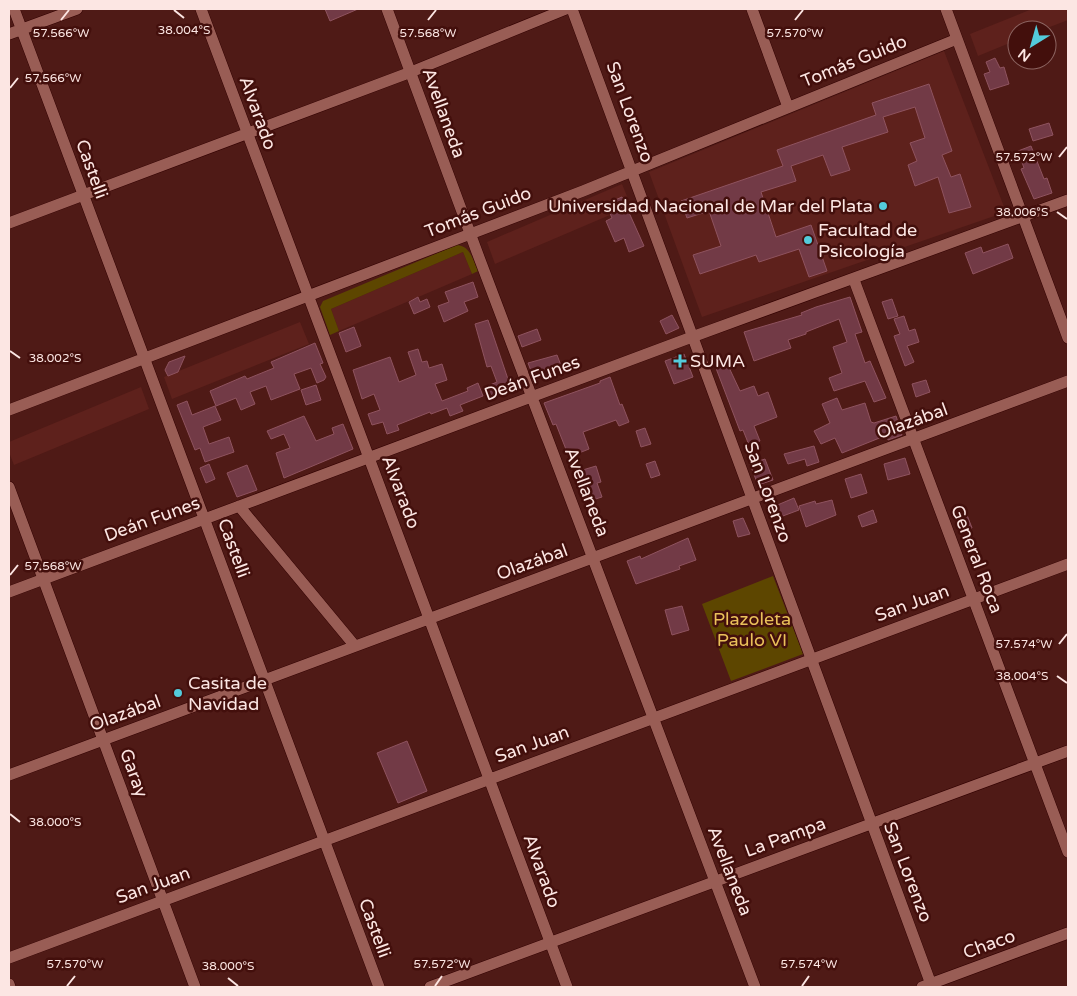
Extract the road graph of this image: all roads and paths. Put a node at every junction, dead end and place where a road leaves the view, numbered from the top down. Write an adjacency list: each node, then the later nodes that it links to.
1 (14, 9): 9 (street, Castelli)
2 (77, 9): 9 (street)
3 (201, 9): 14 (street, Alvarado)
4 (387, 9): 12 (street, Avellaneda)
5 (566, 9): 12 (street)
6 (572, 9): 15 (street, San Lorenzo)
7 (752, 9): 13 (street)
8 (946, 9): 11 (street)
9 (22, 30): 10 (street); 16 (street, Castelli)
10 (9, 34)
11 (956, 38): 13 (street, Tomás Guido); 18 (street)
12 (411, 72): 14 (street); 20 (street, Avellaneda)
13 (788, 107): 15 (street, Tomás Guido)
14 (247, 133): 16 (street); 22 (street, Alvarado)
15 (633, 170): 20 (street, Tomás Guido); 23 (street, San Lorenzo)
16 (83, 195): 19 (street); 25 (street, Castelli)
17 (1068, 200): 18 (street, Deán Funes)
18 (1023, 217): 21 (street, Deán Funes); 24 (street)
19 (9, 223)
20 (470, 234): 22 (street, Tomás Guido); 27 (street, Avellaneda)
21 (854, 280): 23 (street, Deán Funes); 29 (street, General Roca)
22 (307, 294): 25 (street, Tomás Guido); 30 (street, Alvarado)
23 (692, 337): 27 (street, Deán Funes); 32 (street, San Lorenzo)
24 (1068, 338)
25 (145, 359): 28 (street, Tomás Guido); 34 (street, Castelli)
26 (1068, 381): 29 (street, Olazábal)
27 (532, 396): 30 (street, Deán Funes); 35 (street, Avellaneda)
28 (9, 410)
29 (913, 440): 32 (street, Olazábal); 39 (street, General Roca)
30 (369, 457): 33 (street, Deán Funes); 40 (street, Alvarado)
31 (9, 487): 37 (street, Garay)
32 (752, 499): 35 (street, Olazábal); 42 (street, San Lorenzo)
33 (239, 506): 34 (street, Deán Funes); 41 (street)
34 (204, 519): 37 (street, Deán Funes); 43 (street, Castelli)
35 (594, 557): 40 (street, Olazábal); 44 (street, Avellaneda)
36 (1068, 564): 39 (street, San Juan)
37 (43, 579): 38 (street, Deán Funes); 45 (street, Garay)
38 (9, 592)
39 (973, 599): 42 (street, San Juan); 47 (street, General Roca)
40 (430, 619): 41 (street, Olazábal); 49 (street, Alvarado)
41 (355, 646): 43 (street, Olazábal)
42 (811, 660): 44 (street, San Juan); 50 (street, San Lorenzo)
43 (264, 680): 45 (street, Olazábal); 51 (street, Castelli)
44 (654, 718): 49 (street, San Juan); 53 (street, Avellaneda)
45 (103, 740): 48 (street, Olazábal); 54 (street, Garay)
46 (1068, 751): 47 (street, La Pampa)
47 (1035, 763): 50 (street, La Pampa); 52 (street, General Roca)
48 (9, 775)
49 (490, 779): 51 (street, San Juan); 56 (street, Alvarado)
50 (871, 824): 53 (street, La Pampa); 58 (street, San Lorenzo)
51 (324, 840): 54 (street, San Juan); 60 (street, Castelli)
52 (1068, 852)
53 (715, 882): 56 (street, La Pampa); 63 (street, Avellaneda)
54 (163, 900): 57 (street, San Juan); 59 (street, Garay)
55 (1068, 933): 58 (street, Chaco)
56 (550, 943): 61 (street, La Pampa); 62 (street, Alvarado)
57 (9, 958)
58 (929, 986)
59 (195, 987)
60 (379, 987)
61 (430, 987)
62 (567, 987)
63 (755, 987)

